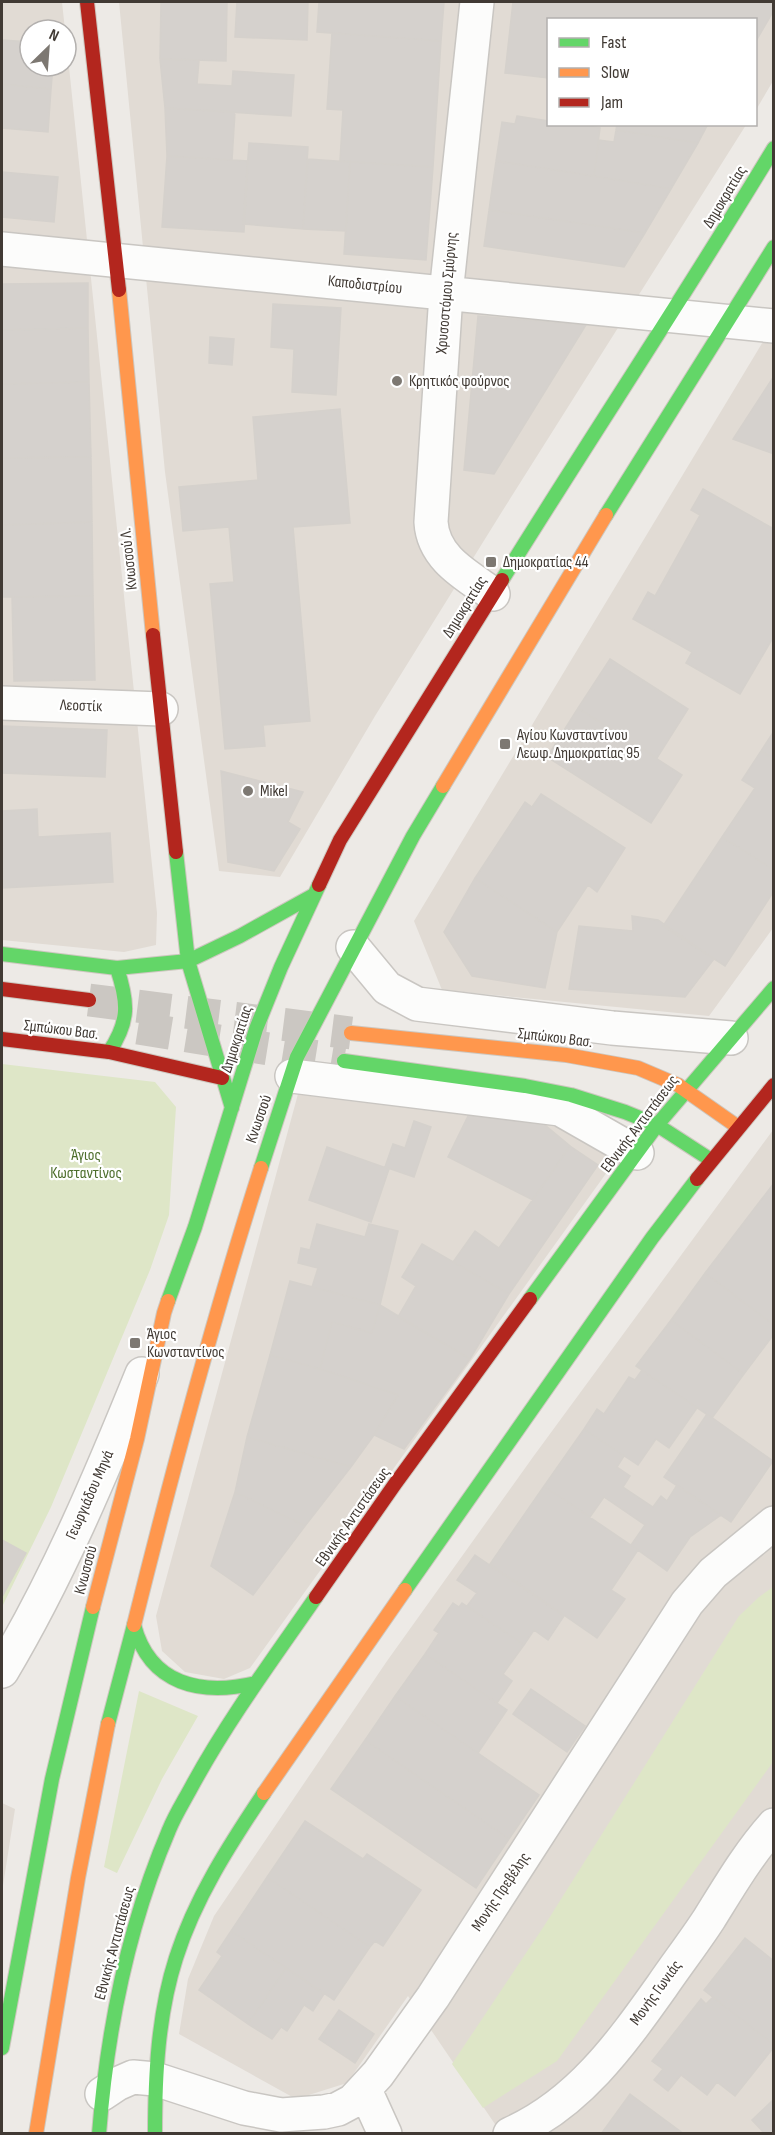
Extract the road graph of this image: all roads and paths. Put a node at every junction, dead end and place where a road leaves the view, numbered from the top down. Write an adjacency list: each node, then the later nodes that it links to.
1 (87, 2): 6 (main road, Κνωσσού Λ.)
2 (477, 2): 7 (street, Χρυσοστόμου Σμύρνης)
3 (774, 148): 8 (main road, Δημοκρατίας)
4 (774, 247): 9 (main road)
5 (2, 249): 6 (street, Καποδιστρίου)
6 (116, 259): 7 (street, Καποδιστρίου); 13 (main road, Κνωσσού Λ.)
7 (446, 294): 8 (street, Καποδιστρίου); 11 (street, Χρυσοστόμου Σμύρνης)
8 (670, 315): 9 (street, Καποδιστρίου); 11 (main road, Δημοκρατίας)
9 (728, 322): 10 (street, Καποδιστρίου); 15 (main road)
10 (774, 326)
11 (493, 594): 14 (main road, Δημοκρατίας)
12 (2, 703): 13 (street, Λεοστίκ)
13 (161, 709): 17 (main road, Κνωσσού Λ.)
14 (312, 896): 17 (main road); 31 (main road, Δημοκρατίας)
15 (353, 947): 23 (street); 27 (main road)
16 (2, 954): 18 (main road)
17 (189, 961): 18 (main road); 28 (main road, Κνωσσού Λ.)
18 (117, 968): 25 (main road)
19 (774, 988): 23 (main road, Εθνικής Αντιστάσεως)
20 (2, 989): 21 (main road, Σμπώκου Βασ.)
21 (88, 1000)
22 (351, 1033): 30 (main road, Σμπώκου Βασ.)
23 (731, 1038): 30 (main road, Εθνικής Αντιστάσεως)
24 (2, 1039): 25 (main road, Σμπώκου Βασ.)
25 (109, 1052): 28 (main road, Σμπώκου Βασ.)
26 (344, 1061): 32 (main road)
27 (292, 1076): 34 (street); 38 (main road, Κνωσσού)
28 (222, 1078): 31 (main road, Κνωσσού Λ.)
29 (774, 1085): 33 (main road)
30 (686, 1090): 32 (main road, Εθνικής Αντιστάσεως); 33 (main road, Σμπώκου Βασ.)
31 (232, 1108): 36 (main road, Κνωσσού)
32 (657, 1125): 34 (main road, Εθνικής Αντιστάσεως); 35 (main road)
33 (738, 1127): 35 (main road)
34 (637, 1153): 40 (main road, Εθνικής Αντιστάσεως)
35 (711, 1160): 43 (main road)
36 (165, 1313): 39 (street, Γεωργιάδου Μηνά); 42 (main road, Κνωσσού)
37 (774, 1523): 44 (street, Μονής Πρεβέλης)
38 (134, 1625): 40 (main road); 47 (main road, Κνωσσού)
39 (2, 1671)
40 (256, 1683): 45 (main road, Εθνικής Αντιστάσεως)
41 (774, 1825): 52 (street, Μονής Γωνιάς)
42 (2, 2048)
43 (155, 2079): 45 (street); 46 (street, Μονής Πρεβέλης); 49 (main road)
44 (365, 2090): 46 (street, Μονής Πρεβέλης); 51 (street)
45 (102, 2094): 48 (main road, Εθνικής Αντιστάσεως)
46 (232, 2104): 50 (street)
47 (36, 2133)
48 (99, 2133)
49 (155, 2133)
50 (246, 2133)
51 (385, 2133)
52 (510, 2133)

